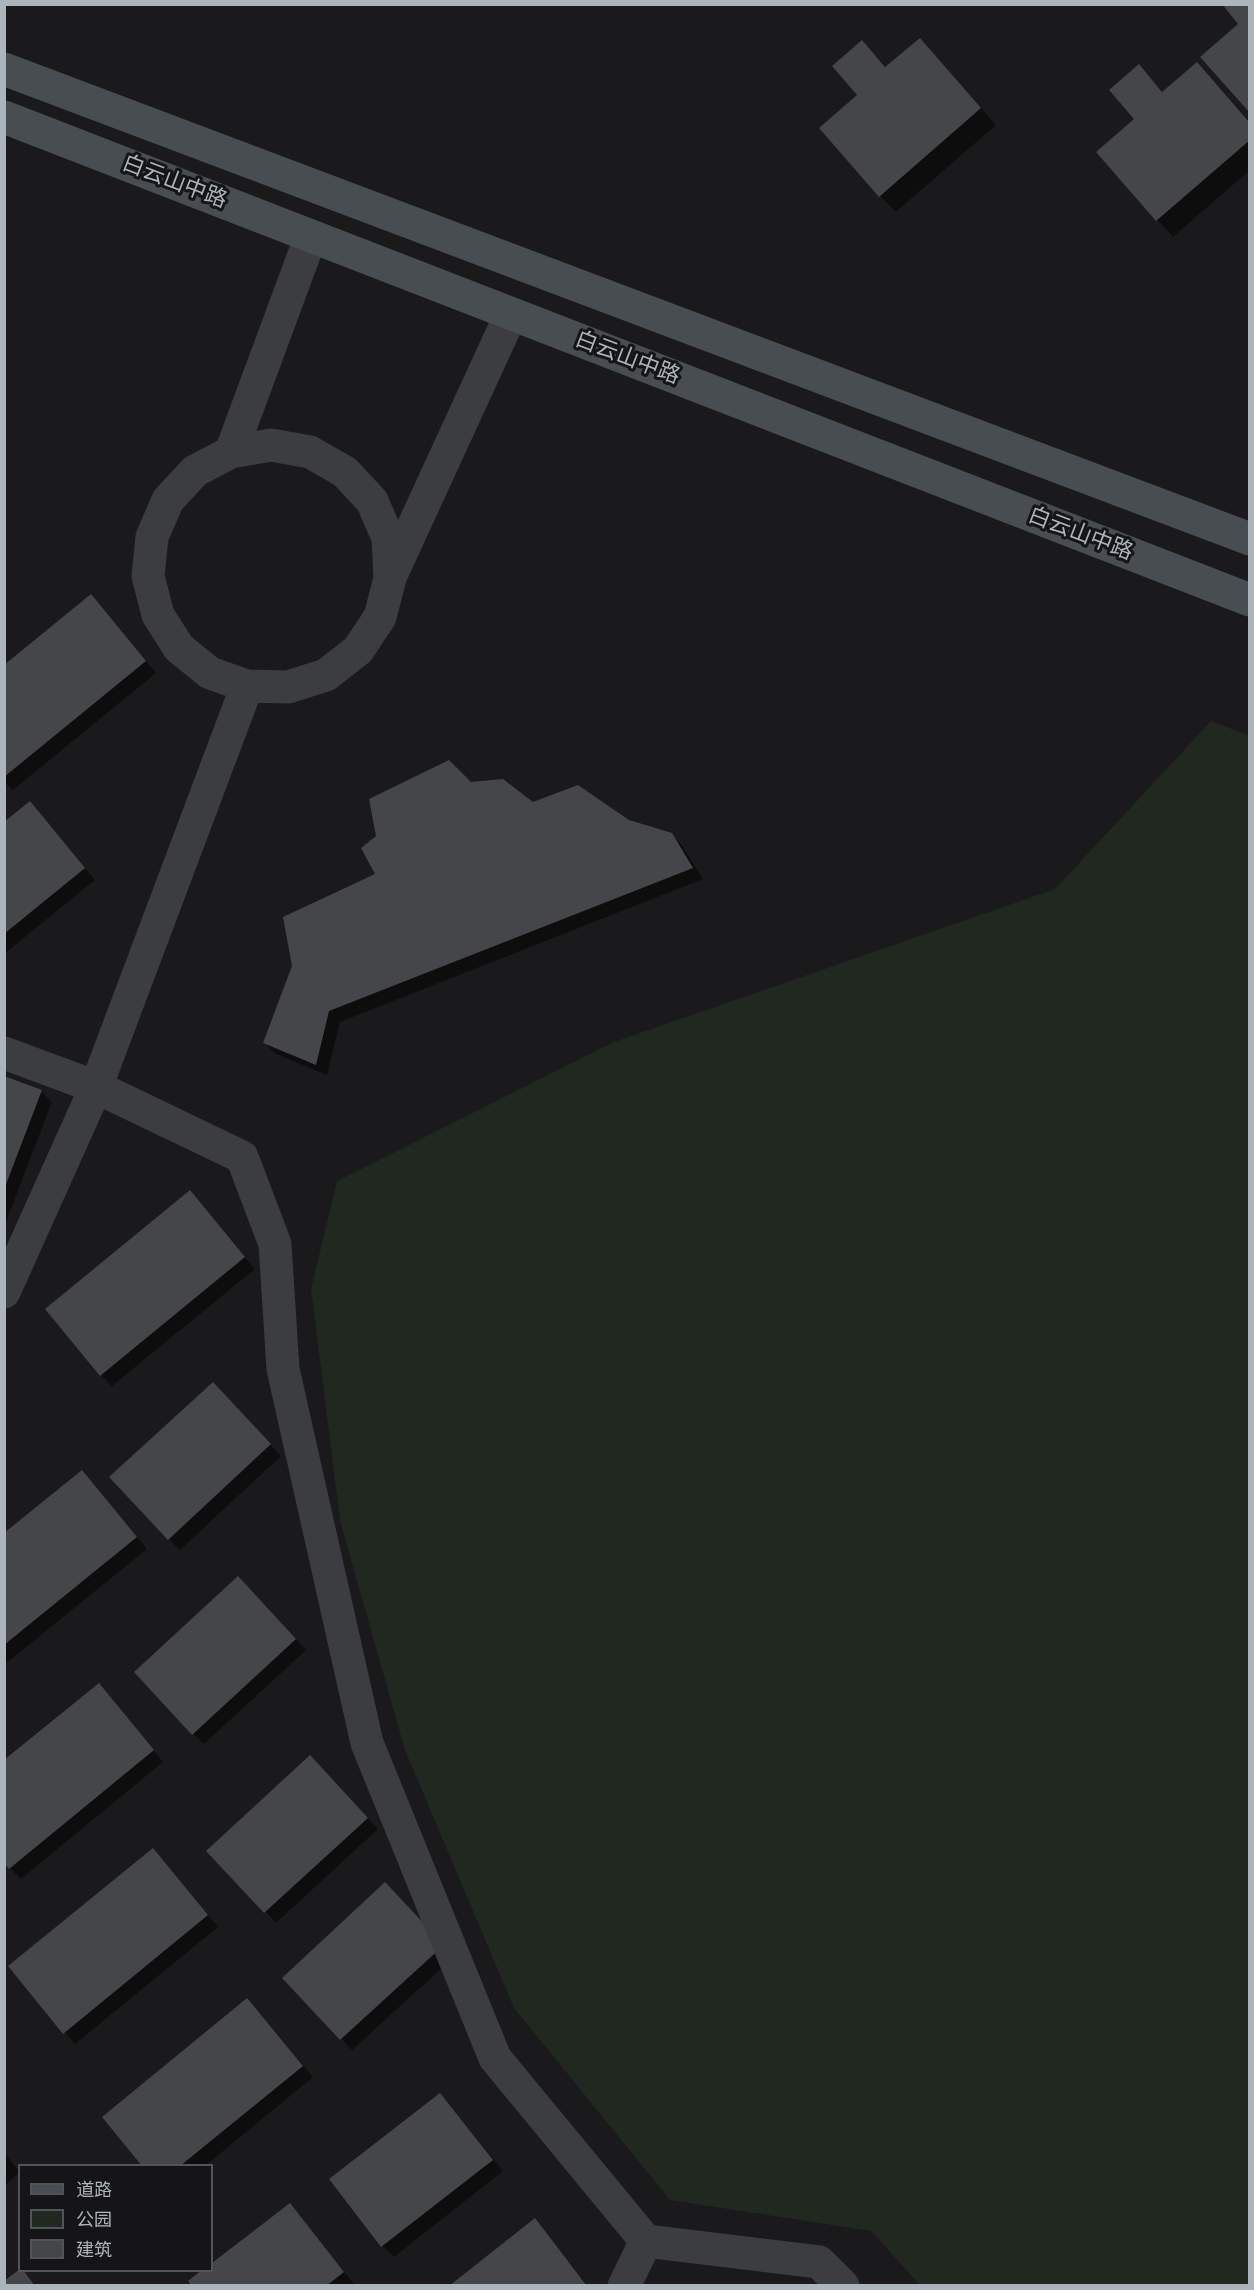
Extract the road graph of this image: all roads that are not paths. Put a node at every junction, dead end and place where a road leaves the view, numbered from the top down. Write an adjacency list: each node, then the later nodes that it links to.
1 (4, 69): 6 (main road)
2 (4, 117): 3 (main road, 白云山中路)
3 (311, 236): 4 (main road, 白云山中路); 5 (street)
4 (512, 314): 7 (street); 8 (main road, 白云山中路)
5 (231, 452): 7 (street); 9 (street)
6 (1250, 539)
7 (390, 578): 9 (street)
8 (1250, 600)
9 (247, 686): 11 (street)
10 (4, 1053): 11 (street)
11 (96, 1087): 12 (street); 13 (street)
12 (4, 1292)
13 (646, 2241): 14 (street); 15 (street)
14 (624, 2286)
15 (843, 2286)

